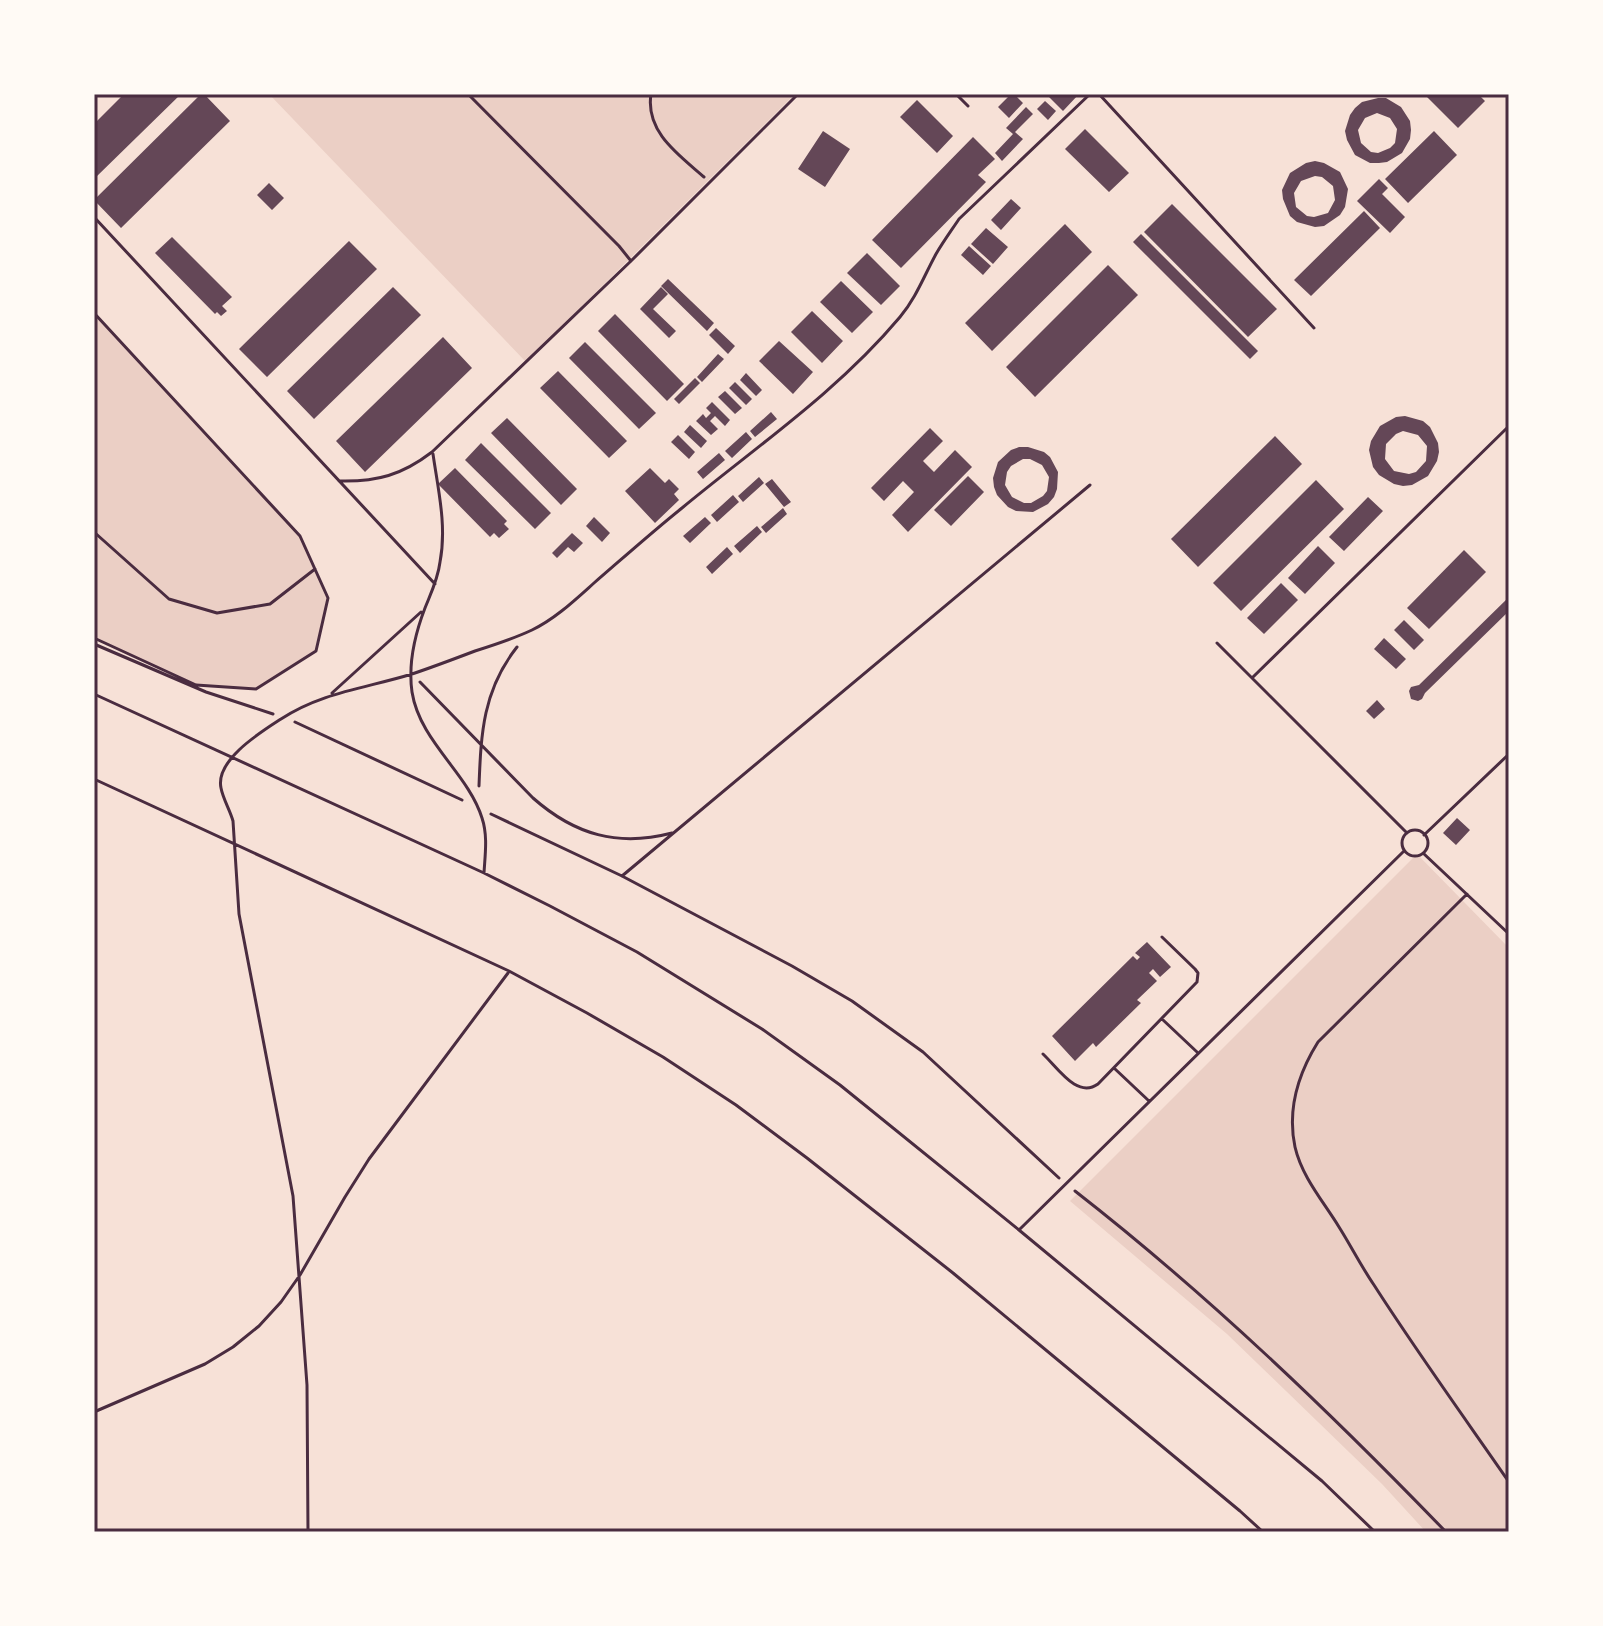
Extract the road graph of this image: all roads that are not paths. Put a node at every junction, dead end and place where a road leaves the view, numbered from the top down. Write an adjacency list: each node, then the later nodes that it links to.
1 (468, 94): 8 (lane)
2 (798, 94): 8 (lane)
3 (956, 94): 6 (lane)
4 (1090, 94): 16 (lane)
5 (1099, 94): 9 (lane)
6 (968, 106)
7 (94, 217): 12 (lane)
8 (631, 261): 11 (lane)
9 (1314, 328)
10 (1509, 426): 17 (lane)
11 (432, 452): 12 (lane); 13 (lane)
12 (339, 481): 13 (lane)
13 (435, 584): 14 (lane)
14 (424, 610): 16 (lane); 19 (lane)
15 (1217, 643): 17 (lane)
16 (412, 674): 19 (lane); 28 (lane)
17 (1252, 678): 23 (lane)
18 (94, 694): 21 (lane)
19 (328, 695): 21 (lane)
20 (1509, 754): 24 (lane)
21 (230, 757): 25 (lane); 28 (lane)
22 (94, 779): 25 (lane)
23 (1407, 833): 24 (lane); 26 (lane)
24 (1424, 835): 27 (lane)
25 (235, 846): 32 (lane); 39 (lane)
26 (1404, 851): 27 (lane); 35 (lane)
27 (1423, 853): 29 (lane)
28 (484, 873): 38 (lane)
29 (1467, 894): 30 (lane); 41 (lane)
30 (1509, 934)
31 (1162, 937): 33 (lane)
32 (509, 971): 39 (lane); 43 (lane)
33 (1162, 1019): 35 (lane); 36 (lane)
34 (1043, 1054): 36 (lane)
35 (1198, 1054): 37 (lane)
36 (1114, 1068): 37 (lane)
37 (1149, 1102): 38 (lane)
38 (1019, 1230): 44 (lane)
39 (300, 1275): 40 (lane); 42 (lane)
40 (94, 1412)
41 (1509, 1482)
42 (308, 1532)
43 (1263, 1532)
44 (1375, 1532)

